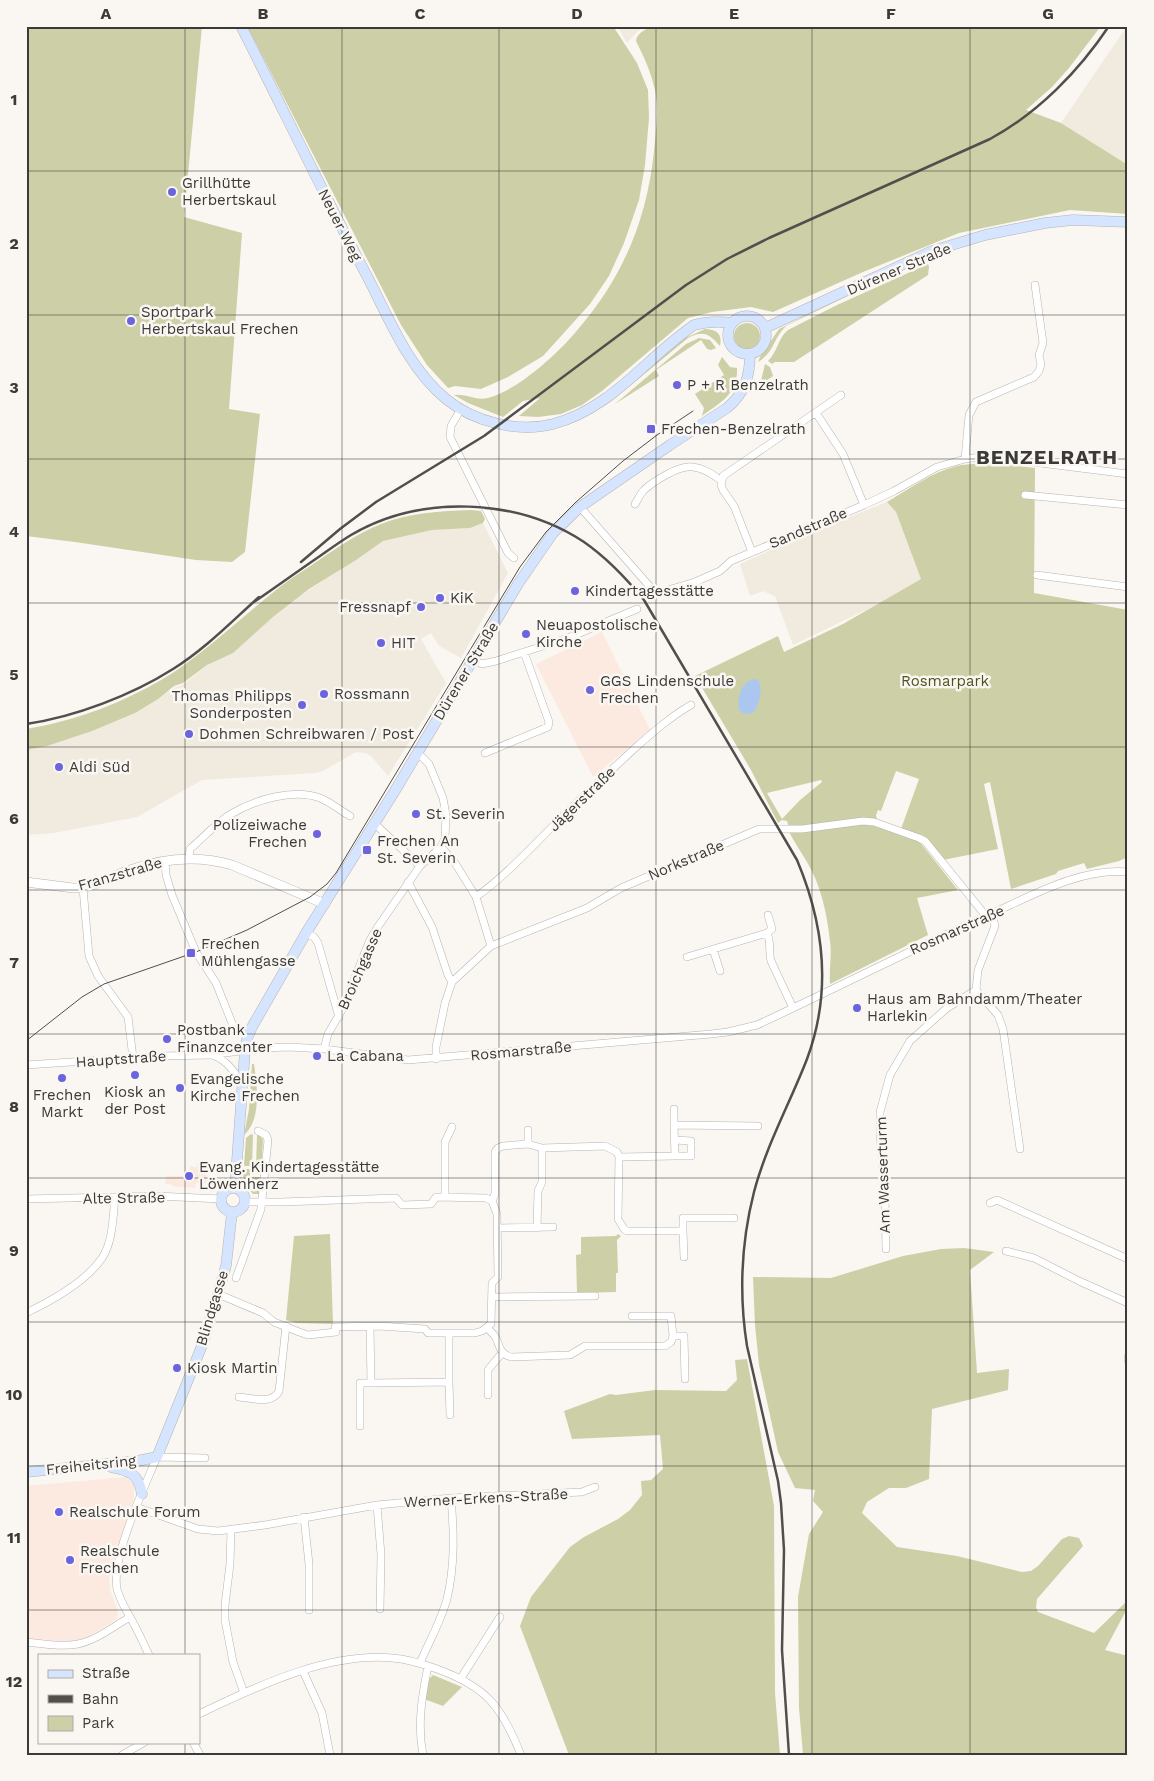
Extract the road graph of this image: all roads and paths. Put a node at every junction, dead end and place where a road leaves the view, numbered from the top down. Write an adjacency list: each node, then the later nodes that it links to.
1 (241, 26): 8 (main road, Neuer Weg)
2 (1128, 222): 5 (main road, Dürener Straße)
3 (1035, 285): 10 (street)
4 (732, 323): 5 (main road); 6 (main road); 8 (main road, Neuer Weg)
5 (765, 328): 6 (main road)
6 (750, 354): 17 (main road, Dürener Straße)
7 (841, 395): 9 (street)
8 (461, 409): 19 (street)
9 (816, 413): 12 (street); 15 (street, Sandstraße)
10 (965, 459): 11 (street, Sandstraße); 15 (street, Sandstraße)
11 (1128, 474)
12 (722, 481): 14 (street); 18 (street, Sandstraße)
13 (1025, 496): 16 (street)
14 (636, 504)
15 (864, 505): 18 (street, Sandstraße)
16 (1128, 505)
17 (580, 507): 18 (street, Sandstraße); 24 (main road, Dürener Straße)
18 (752, 552)
19 (514, 558)
20 (1037, 575): 21 (street)
21 (1128, 587)
22 (637, 609): 23 (street)
23 (524, 652): 24 (street); 27 (street)
24 (472, 660): 26 (main road, Dürener Straße)
25 (691, 705): 38 (street, Jägerstraße)
26 (418, 753): 29 (main road, Dürener Straße); 30 (street)
27 (485, 753)
28 (350, 816): 31 (street)
29 (375, 824): 33 (street); 39 (main road, Dürener Straße)
30 (441, 847): 33 (street, Broichgasse); 38 (street)
31 (189, 858): 32 (street, Franzstraße); 39 (street, Franzstraße)
32 (165, 861): 37 (street, Franzstraße); 52 (street)
33 (420, 866): 36 (street, Broichgasse)
34 (1128, 872): 41 (street, Rosmarstraße)
35 (26, 882): 37 (street, Franzstraße)
36 (408, 882): 48 (street); 51 (street, Broichgasse)
37 (83, 888): 56 (street)
38 (476, 897): 44 (street)
39 (325, 904): 42 (main road, Dürener Straße)
40 (768, 915): 43 (street)
41 (989, 915): 44 (street, Norkstraße); 49 (street); 50 (street, Rosmarstraße)
42 (306, 932): 51 (street); 54 (main road, Dürener Straße)
43 (768, 933): 45 (street); 50 (street)
44 (491, 946): 48 (street, Norkstraße)
45 (713, 949): 46 (street); 47 (street)
46 (687, 957)
47 (720, 971)
48 (452, 982): 57 (street)
49 (976, 990): 69 (street); 87 (street, Am Wasserturm)
50 (792, 1008): 57 (street, Rosmarstraße)
51 (339, 1017): 53 (street, Broichgasse)
52 (236, 1034)
53 (324, 1049): 54 (street, Rosmarstraße); 57 (street, Rosmarstraße)
54 (245, 1050): 55 (street, Hauptstraße); 59 (main road)
55 (210, 1055): 56 (street, Hauptstraße); 59 (street)
56 (133, 1058): 58 (street, Hauptstraße)
57 (436, 1059)
58 (26, 1065)
59 (242, 1085): 72 (main road)
60 (674, 1109): 61 (street)
61 (674, 1125): 62 (street); 66 (street)
62 (758, 1126)
63 (452, 1127): 74 (street)
64 (528, 1130): 67 (street)
65 (258, 1131): 79 (street, Blindgasse)
66 (675, 1140): 70 (street); 70 (street)
67 (528, 1144): 68 (street); 77 (street)
68 (542, 1148): 71 (street); 85 (street)
69 (1020, 1148)
70 (675, 1156): 71 (street)
71 (619, 1157): 86 (street)
72 (235, 1188): 76 (main road); 78 (main road)
73 (115, 1197): 75 (street, Alte Straße); 76 (street, Alte Straße); 96 (street)
74 (445, 1197): 77 (street); 79 (street)
75 (26, 1199)
76 (221, 1199): 81 (main road)
77 (492, 1201): 84 (street)
78 (245, 1202): 79 (street); 81 (main road)
79 (262, 1203): 91 (street, Blindgasse)
80 (990, 1203): 90 (street)
81 (232, 1212): 92 (main road, Blindgasse)
82 (734, 1218): 86 (street)
83 (553, 1227): 85 (street)
84 (498, 1228): 85 (street); 94 (street)
85 (538, 1228)
86 (683, 1231): 89 (street)
87 (886, 1250)
88 (1006, 1251): 95 (street)
89 (684, 1258)
90 (1128, 1260)
91 (236, 1278)
92 (218, 1294): 98 (street); 111 (main road, Blindgasse)
93 (595, 1296): 94 (street)
94 (492, 1297): 100 (street)
95 (1128, 1303)
96 (26, 1313)
97 (632, 1316): 102 (street)
98 (286, 1326): 99 (street); 108 (street)
99 (370, 1326): 101 (street); 106 (street)
100 (487, 1328): 101 (street); 103 (street)
101 (449, 1334): 105 (street)
102 (673, 1336): 103 (street); 104 (street)
103 (502, 1353): 107 (street)
104 (685, 1379)
105 (449, 1382): 106 (street); 109 (street)
106 (371, 1383): 110 (street)
107 (488, 1395)
108 (240, 1397)
109 (450, 1415)
110 (360, 1426)
111 (156, 1457): 112 (street); 113 (main road, Freiheitsring); 116 (street)
112 (205, 1458)
113 (102, 1465): 114 (main road, Freiheitsring); 116 (main road)
114 (26, 1472)
115 (595, 1487): 117 (street, Werner-Erkens-Straße)
116 (142, 1494): 119 (street)
117 (451, 1498): 118 (street, Werner-Erkens-Straße); 128 (street)
118 (377, 1504): 120 (street, Werner-Erkens-Straße); 122 (street)
119 (136, 1507): 121 (street, Werner-Erkens-Straße); 125 (street)
120 (304, 1517): 121 (street, Werner-Erkens-Straße); 123 (street)
121 (231, 1530): 132 (street)
122 (380, 1609)
123 (308, 1610)
124 (500, 1616): 131 (street)
125 (130, 1617): 126 (street); 127 (street)
126 (26, 1642)
127 (148, 1654)
128 (420, 1663): 129 (street); 130 (street)
129 (428, 1666): 131 (street); 137 (street)
130 (303, 1671): 132 (street); 136 (street)
131 (461, 1678): 138 (street)
132 (244, 1693): 133 (street)
133 (200, 1714)
134 (141, 1744): 135 (street)
135 (122, 1755)
136 (330, 1755)
137 (423, 1755)
138 (521, 1755)

